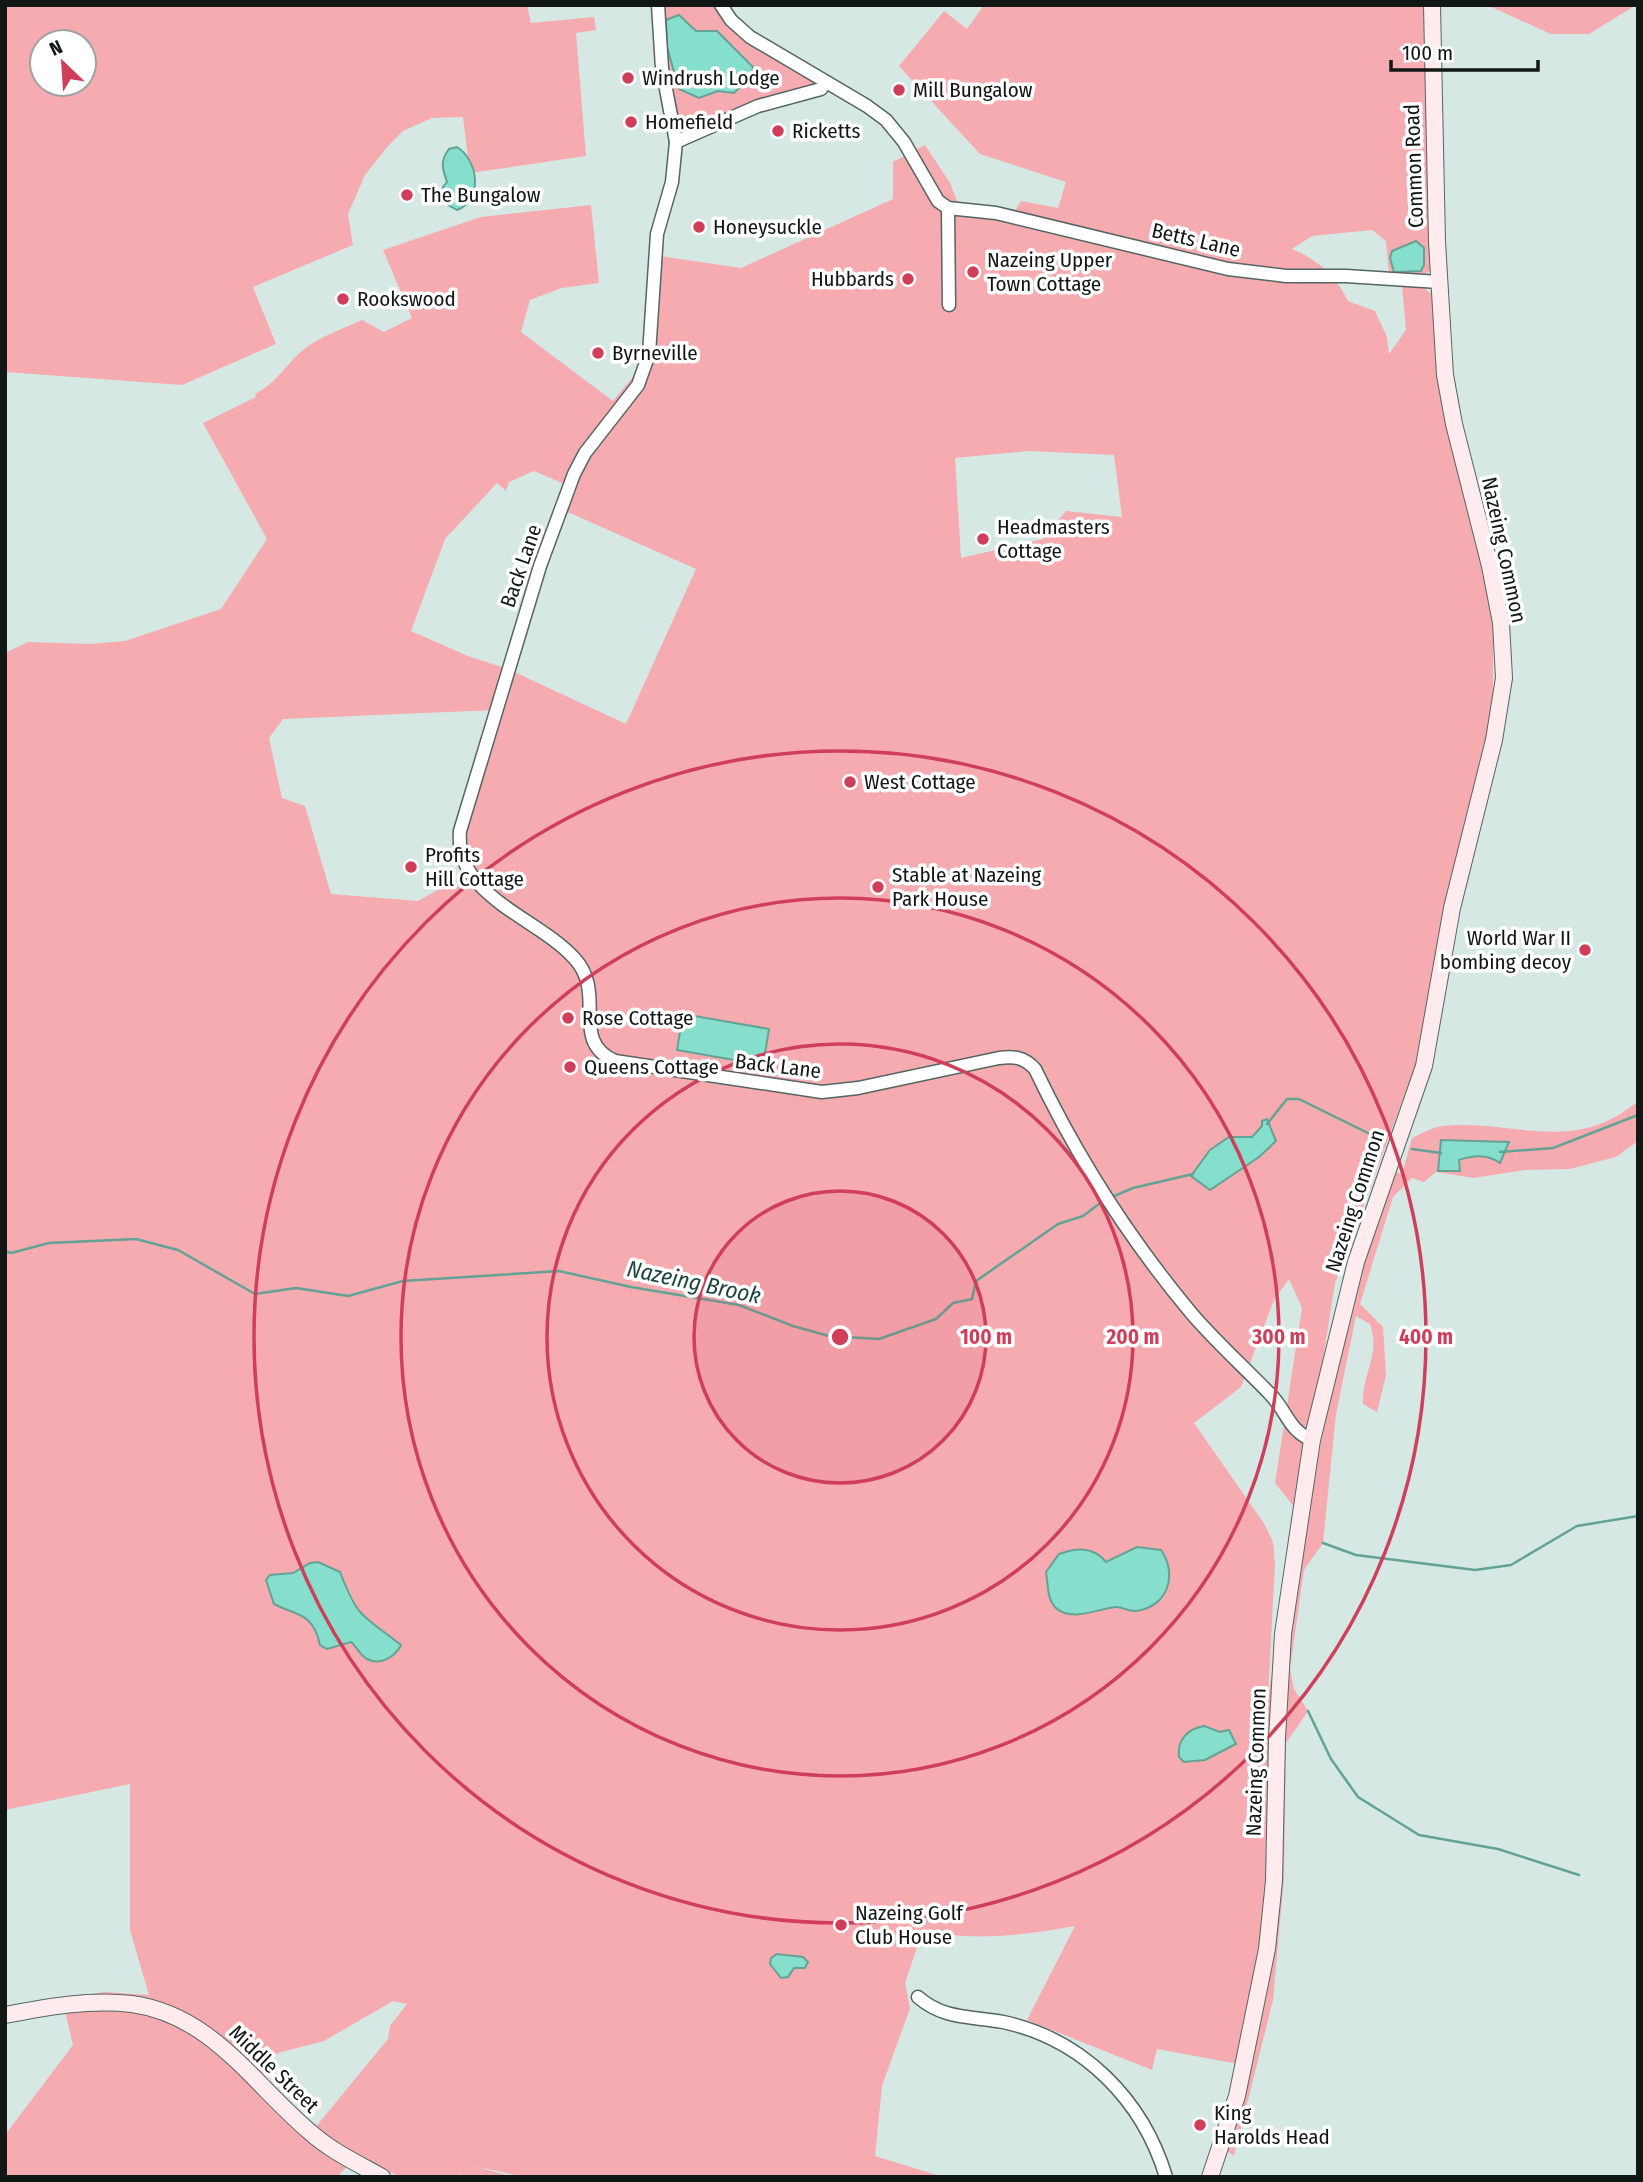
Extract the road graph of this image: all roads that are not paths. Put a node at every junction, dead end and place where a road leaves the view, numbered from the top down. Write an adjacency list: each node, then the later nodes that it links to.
1 (658, 5): 5 (street, Back Lane)
2 (722, 5): 4 (street)
3 (1432, 5): 7 (street, Common Road)
4 (826, 82): 5 (street); 6 (street)
5 (676, 142): 10 (street, Back Lane)
6 (948, 208): 8 (street, Betts Lane); 9 (street)
7 (1437, 242): 8 (street, Nazeing Common)
8 (1439, 282): 10 (street, Nazeing Common)
9 (949, 305)
10 (1312, 1440): 15 (street, Nazeing Common)
11 (918, 1997): 14 (street)
12 (5, 2015): 13 (street, Middle Street)
13 (382, 2177)
14 (1166, 2177)
15 (1210, 2177)

